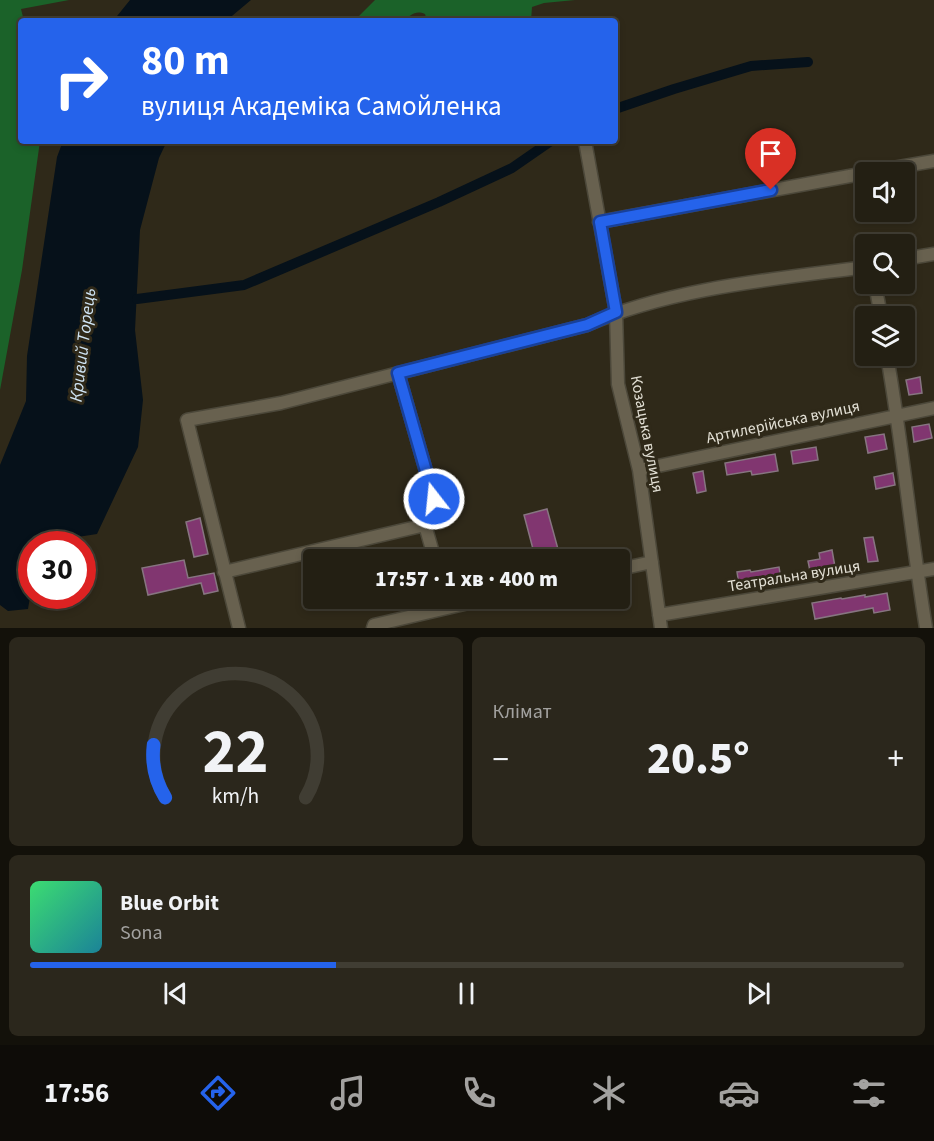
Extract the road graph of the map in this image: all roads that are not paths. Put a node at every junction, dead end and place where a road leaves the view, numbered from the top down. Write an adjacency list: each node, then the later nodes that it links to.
1 (586, 144): 5 (street, Козацька вулиця)
2 (934, 161): 3 (street)
3 (915, 164)
4 (855, 175): 5 (street)
5 (600, 222): 9 (street, Козацька вулиця)
6 (934, 254): 7 (street)
7 (915, 258)
8 (855, 268): 9 (street)
9 (616, 312): 11 (street); 14 (street, Козацька вулиця)
10 (889, 366): 13 (street)
11 (398, 373): 15 (street); 20 (street)
12 (934, 408): 13 (street, Артилерійська вулиця)
13 (897, 415): 14 (street, Артилерійська вулиця); 21 (street)
14 (639, 470): 17 (street, Козацька вулиця)
15 (425, 525): 16 (street); 20 (street)
16 (432, 549)
17 (652, 562): 18 (street); 23 (street, Козацька вулиця)
18 (630, 567)
19 (934, 569): 21 (street, Театральна вулиця)
20 (224, 572): 24 (street)
21 (917, 572): 23 (street, Театральна вулиця); 26 (street)
22 (427, 609): 25 (street)
23 (660, 622)
24 (239, 628)
25 (373, 628)
26 (926, 628)

